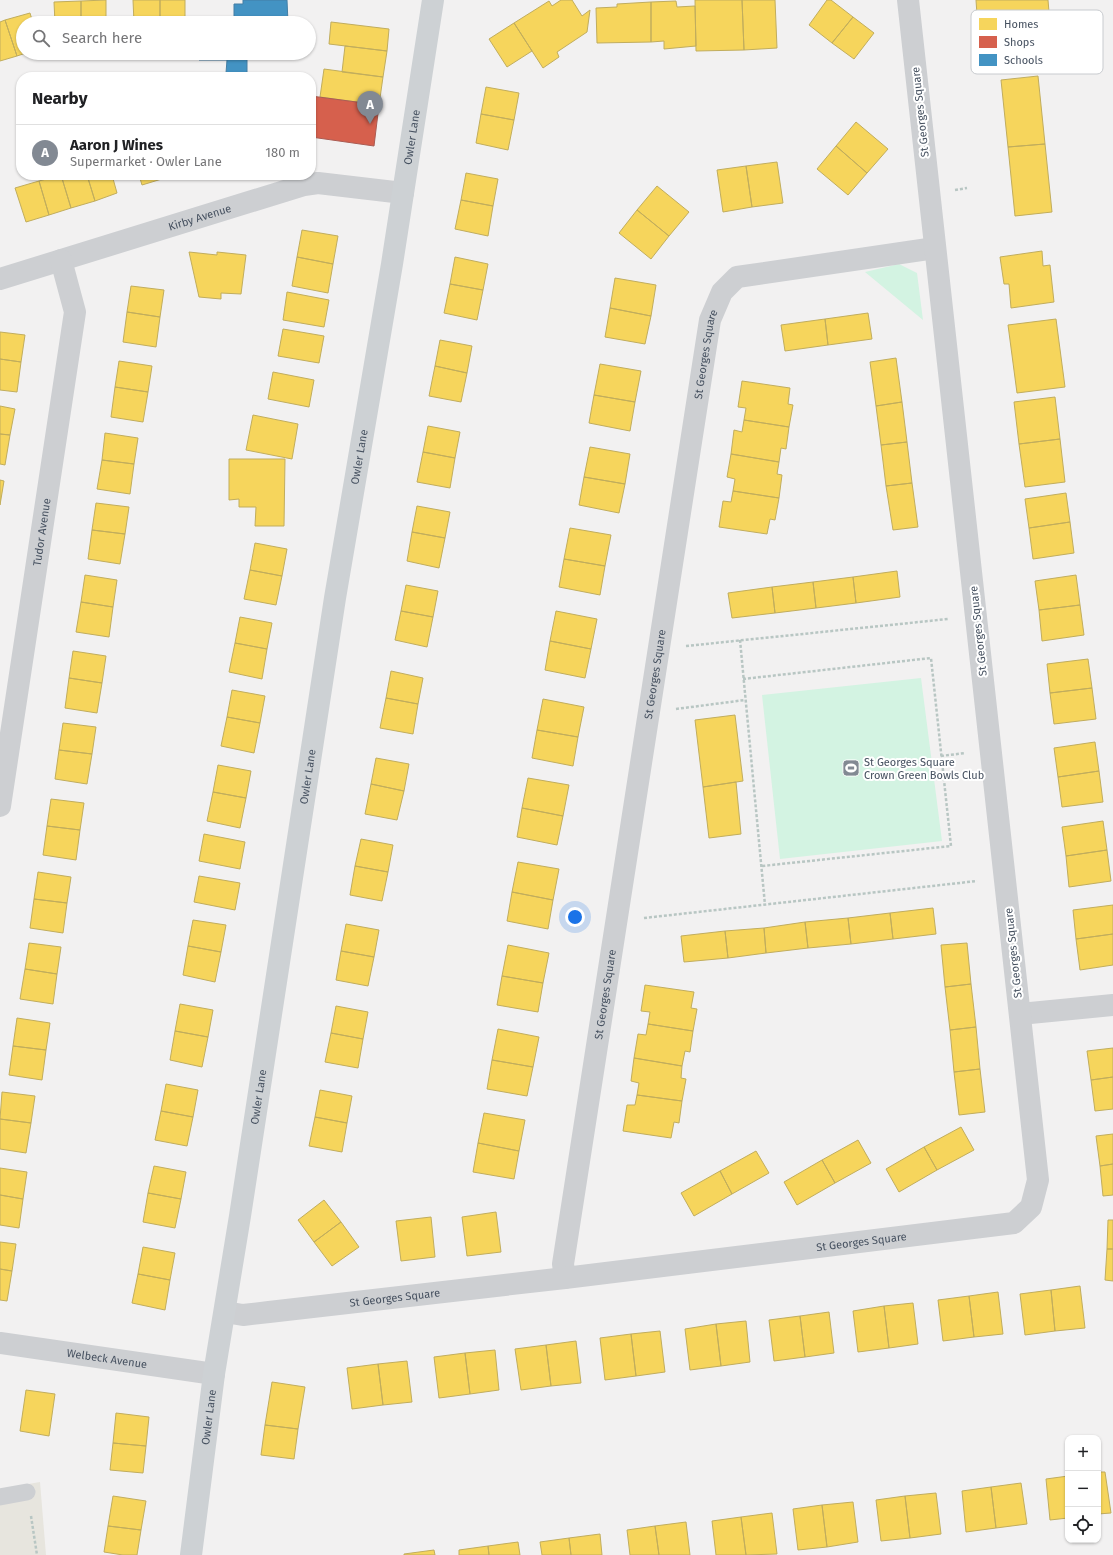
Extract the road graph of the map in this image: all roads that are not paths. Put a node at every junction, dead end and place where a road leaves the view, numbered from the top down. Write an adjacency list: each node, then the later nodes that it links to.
1 (432, 0): 3 (street, Owler Lane)
2 (908, 0): 4 (street, St Georges Square)
3 (403, 193): 5 (street, Kirby Avenue); 11 (street, Owler Lane)
4 (935, 248): 9 (street, St Georges Square); 10 (street, St Georges Square)
5 (61, 260): 6 (street, Kirby Avenue); 7 (street, Tudor Avenue)
6 (0, 279)
7 (0, 806)
8 (1113, 1005): 9 (street, St Georges Square)
9 (1020, 1014): 10 (street, St Georges Square)
10 (565, 1278): 11 (street, St Georges Square)
11 (225, 1312): 13 (street, Owler Lane)
12 (0, 1343): 13 (street, Welbeck Avenue)
13 (214, 1374): 16 (street, Owler Lane)
14 (27, 1492): 15 (lane)
15 (0, 1497)
16 (191, 1555)

